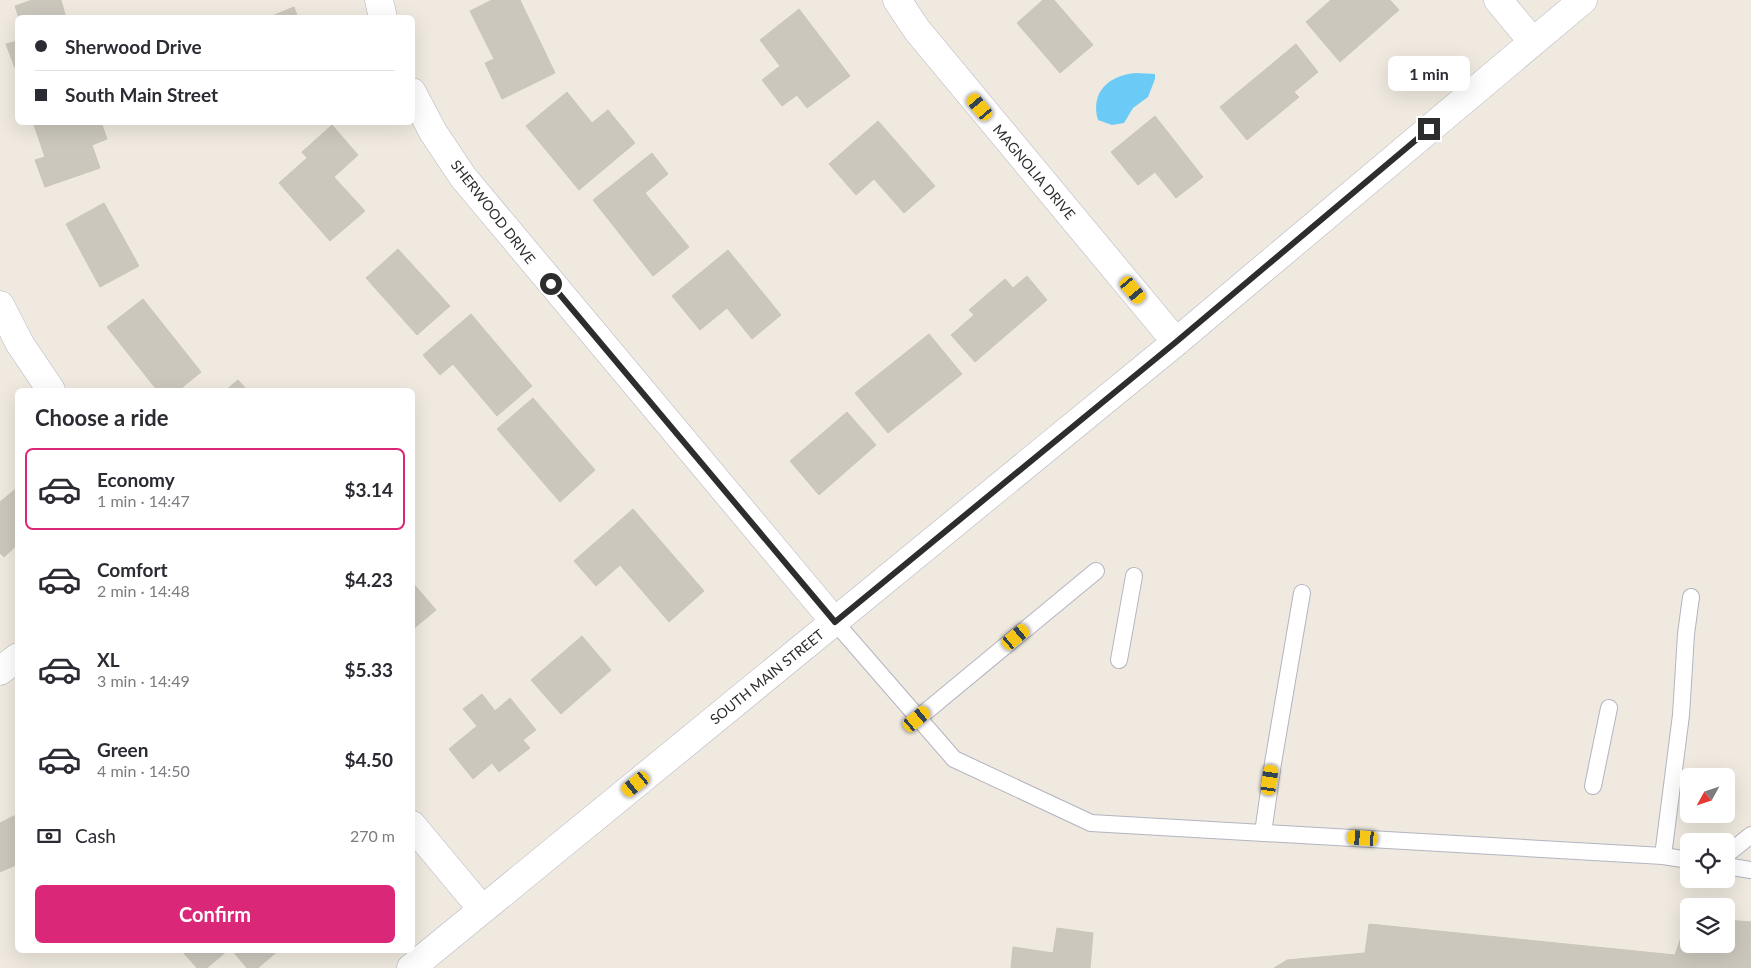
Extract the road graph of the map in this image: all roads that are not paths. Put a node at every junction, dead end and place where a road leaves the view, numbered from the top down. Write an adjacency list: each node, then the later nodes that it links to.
1 (378, 0): 5 (street)
2 (897, 0): 9 (street, MAGNOLIA DRIVE)
3 (1498, 0): 6 (street)
4 (1583, 0): 6 (street, SOUTH MAIN STREET)
5 (382, 15)
6 (1533, 42): 9 (street, SOUTH MAIN STREET)
7 (415, 98): 15 (street, SHERWOOD DRIVE)
8 (0, 305): 10 (street)
9 (1176, 342): 15 (street, SOUTH MAIN STREET)
10 (50, 388)
11 (1096, 571): 20 (lane)
12 (1134, 576): 17 (lane)
13 (1302, 593): 23 (lane)
14 (1691, 596): 26 (lane)
15 (835, 622): 20 (lane); 30 (street, SOUTH MAIN STREET)
16 (15, 658): 18 (street)
17 (1119, 660)
18 (0, 671)
19 (1609, 708): 21 (lane)
20 (917, 719): 23 (lane)
21 (1593, 786)
22 (415, 829): 30 (street)
23 (1263, 833): 26 (lane)
24 (1751, 835): 25 (lane)
25 (1735, 848)
26 (1662, 856): 27 (lane)
27 (1680, 859)
28 (1735, 867): 29 (lane)
29 (1751, 870)
30 (482, 909): 31 (street, SOUTH MAIN STREET)
31 (411, 968)

